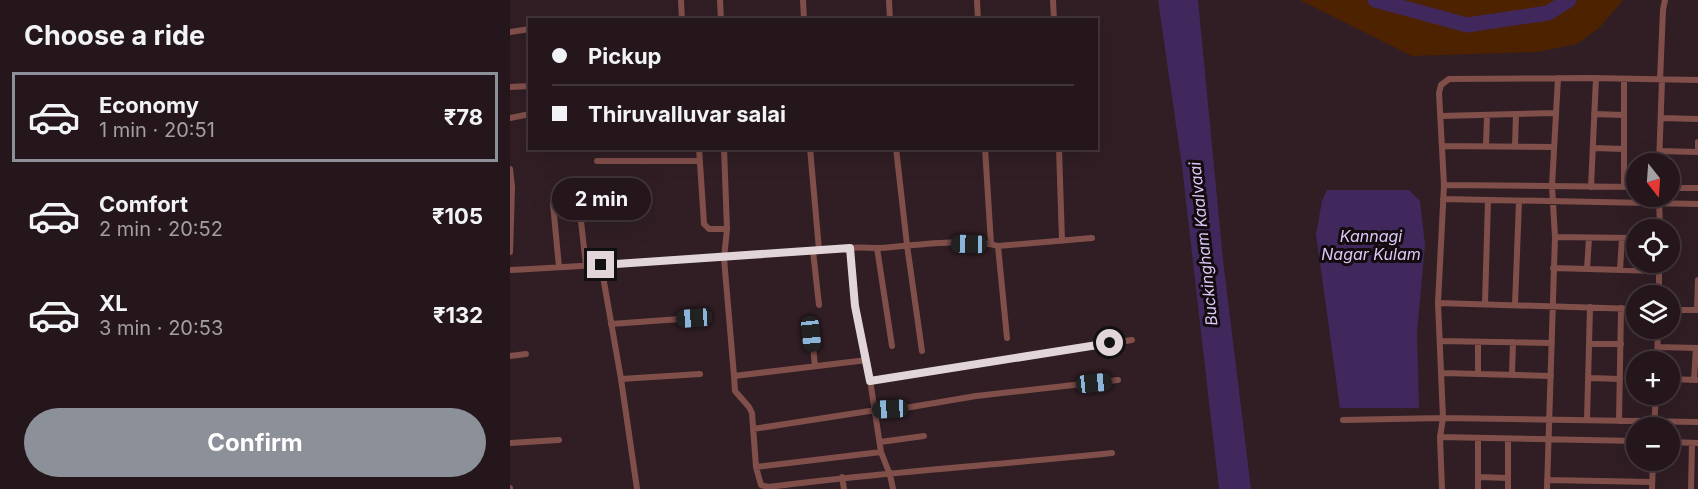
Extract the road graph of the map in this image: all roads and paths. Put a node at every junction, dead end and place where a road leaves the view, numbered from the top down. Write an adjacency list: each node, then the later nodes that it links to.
1 (681, 0): 8 (street)
2 (720, 0): 9 (street)
3 (803, 0): 10 (street)
4 (889, 0): 11 (street)
5 (977, 0): 12 (street)
6 (1053, 0): 13 (street)
7 (1665, 0): 19 (street)
8 (682, 18)
9 (721, 18)
10 (804, 18)
11 (890, 18)
12 (978, 18)
13 (1054, 18)
14 (528, 29): 15 (street)
15 (510, 32)
16 (1558, 78): 17 (street); 23 (street); 29 (street)
17 (1596, 78): 18 (street); 26 (street)
18 (1624, 79): 19 (street); 28 (street)
19 (1661, 80): 20 (street); 31 (street)
20 (1698, 80)
21 (528, 86): 22 (street)
22 (510, 87)
23 (1556, 113): 25 (street); 37 (street)
24 (528, 114): 30 (street)
25 (1516, 114): 27 (street); 36 (street)
26 (1594, 114): 28 (street); 38 (street)
27 (1487, 115): 29 (street); 35 (street)
28 (1624, 115): 39 (street)
29 (1441, 116): 34 (street)
30 (510, 118)
31 (1661, 118): 32 (street); 46 (street)
32 (1698, 119)
33 (1698, 142): 47 (street)
34 (1442, 146): 35 (street); 51 (street)
35 (1486, 146): 36 (street)
36 (1515, 146): 37 (street)
37 (1554, 147): 52 (street)
38 (1593, 148): 39 (street); 53 (street)
39 (1624, 149): 54 (street)
40 (699, 150): 49 (street)
41 (724, 150): 66 (street)
42 (810, 150): 78 (street)
43 (896, 150): 74 (street)
44 (985, 150): 73 (street)
45 (1059, 150): 72 (street)
46 (1660, 151): 47 (street)
47 (1698, 152)
48 (597, 161): 49 (street)
49 (700, 161): 66 (street)
50 (510, 169): 79 (street)
51 (1444, 185): 52 (street); 57 (street)
52 (1552, 186): 53 (street); 61 (street)
53 (1591, 187): 54 (street)
54 (1624, 187)
55 (1680, 188): 56 (street)
56 (1698, 188)
57 (1443, 199): 58 (street); 90 (street)
58 (1488, 200): 59 (street); 91 (street)
59 (1519, 201): 61 (street); 93 (street)
60 (1626, 201): 61 (street)
61 (1553, 202): 67 (street)
62 (1680, 202): 64 (street)
63 (553, 204): 83 (street)
64 (1698, 204)
65 (580, 212): 82 (street)
66 (727, 229): 80 (street)
67 (1555, 237): 69 (street); 84 (street)
68 (1092, 238): 72 (street)
69 (1589, 238): 70 (street); 85 (street)
70 (1622, 238): 71 (street); 87 (street)
71 (1626, 238)
72 (1062, 241): 75 (street)
73 (991, 244): 74 (street); 75 (street)
74 (907, 245): 77 (street); 115 (street)
75 (998, 246): 103 (street)
76 (850, 248): 77 (street); 78 (street); 119 (street)
77 (877, 248): 112 (street)
78 (816, 251): 80 (street); 92 (street)
79 (510, 252)
80 (724, 258): 81 (street); 125 (street)
81 (601, 265): 82 (street); 102 (street)
82 (586, 266): 83 (street)
83 (559, 267): 86 (street)
84 (1553, 268): 85 (street); 94 (street)
85 (1587, 269): 87 (street)
86 (510, 270)
87 (1620, 270): 88 (street)
88 (1626, 270)
89 (1698, 280): 99 (street)
90 (1438, 303): 91 (street); 106 (street)
91 (1485, 304): 93 (street)
92 (819, 305)
93 (1515, 305): 94 (street)
94 (1552, 306): 95 (street); 109 (street)
95 (1590, 307): 96 (street); 110 (street)
96 (1621, 308): 97 (street); 111 (street)
97 (1626, 308)
98 (1680, 310): 99 (street)
99 (1697, 310)
100 (694, 318): 102 (street)
101 (810, 319): 120 (street)
102 (611, 324): 128 (street)
103 (1007, 338)
104 (1658, 339): 113 (street)
105 (1132, 340): 133 (street)
106 (1440, 341): 107 (street); 121 (street)
107 (1478, 342): 108 (street); 123 (street)
108 (1513, 342): 109 (street); 124 (street)
109 (1552, 343): 126 (street)
110 (1589, 344): 111 (street); 127 (street)
111 (1621, 344): 129 (street)
112 (892, 346)
113 (1658, 347): 114 (street); 116 (street)
114 (1697, 348): 132 (street)
115 (922, 351)
116 (1658, 351)
117 (526, 354): 118 (street)
118 (510, 356)
119 (867, 360): 120 (street); 133 (street)
120 (815, 366): 125 (street)
121 (1442, 373): 123 (street); 135 (street)
122 (700, 374): 128 (street)
123 (1478, 374): 124 (street)
124 (1512, 375): 126 (street)
125 (734, 376): 143 (street)
126 (1551, 376): 137 (street)
127 (1589, 378): 129 (street); 138 (street)
128 (621, 379): 167 (street)
129 (1620, 379): 139 (street)
130 (1680, 379): 132 (street)
131 (1118, 380): 134 (street)
132 (1696, 380)
133 (870, 381): 134 (street)
134 (876, 410): 143 (street); 151 (street)
135 (1443, 418): 136 (street); 137 (street); 145 (street)
136 (1343, 420)
137 (1549, 420): 138 (street); 149 (street)
138 (1587, 420): 139 (street)
139 (1619, 421): 140 (street)
140 (1626, 422)
141 (1698, 422): 142 (street)
142 (1680, 423)
143 (753, 429): 157 (street)
144 (924, 436): 151 (street)
145 (1440, 437): 146 (street); 170 (street)
146 (1478, 438): 147 (street); 160 (street)
147 (1508, 439): 149 (street); 161 (street)
148 (559, 440): 153 (street)
149 (1548, 440): 150 (street); 162 (street)
150 (1626, 441)
151 (880, 442): 155 (street)
152 (1680, 442): 154 (street)
153 (510, 443)
154 (1695, 443): 165 (street)
155 (881, 452): 157 (street); 158 (street)
156 (1112, 453): 158 (street)
157 (756, 467): 159 (street)
158 (890, 475): 159 (street); 169 (street)
159 (842, 477): 168 (street)
160 (1479, 477): 161 (street); 171 (street)
161 (1508, 478): 172 (street)
162 (1547, 480): 163 (street); 173 (street)
163 (1587, 480): 164 (street); 174 (street)
164 (1616, 481): 166 (street); 175 (street)
165 (1695, 482): 176 (street)
166 (1652, 485)
167 (637, 489)
168 (844, 489)
169 (893, 489)
170 (1442, 489)
171 (1478, 489)
172 (1509, 489)
173 (1547, 489)
174 (1587, 489)
175 (1616, 489)
176 (1691, 489)

